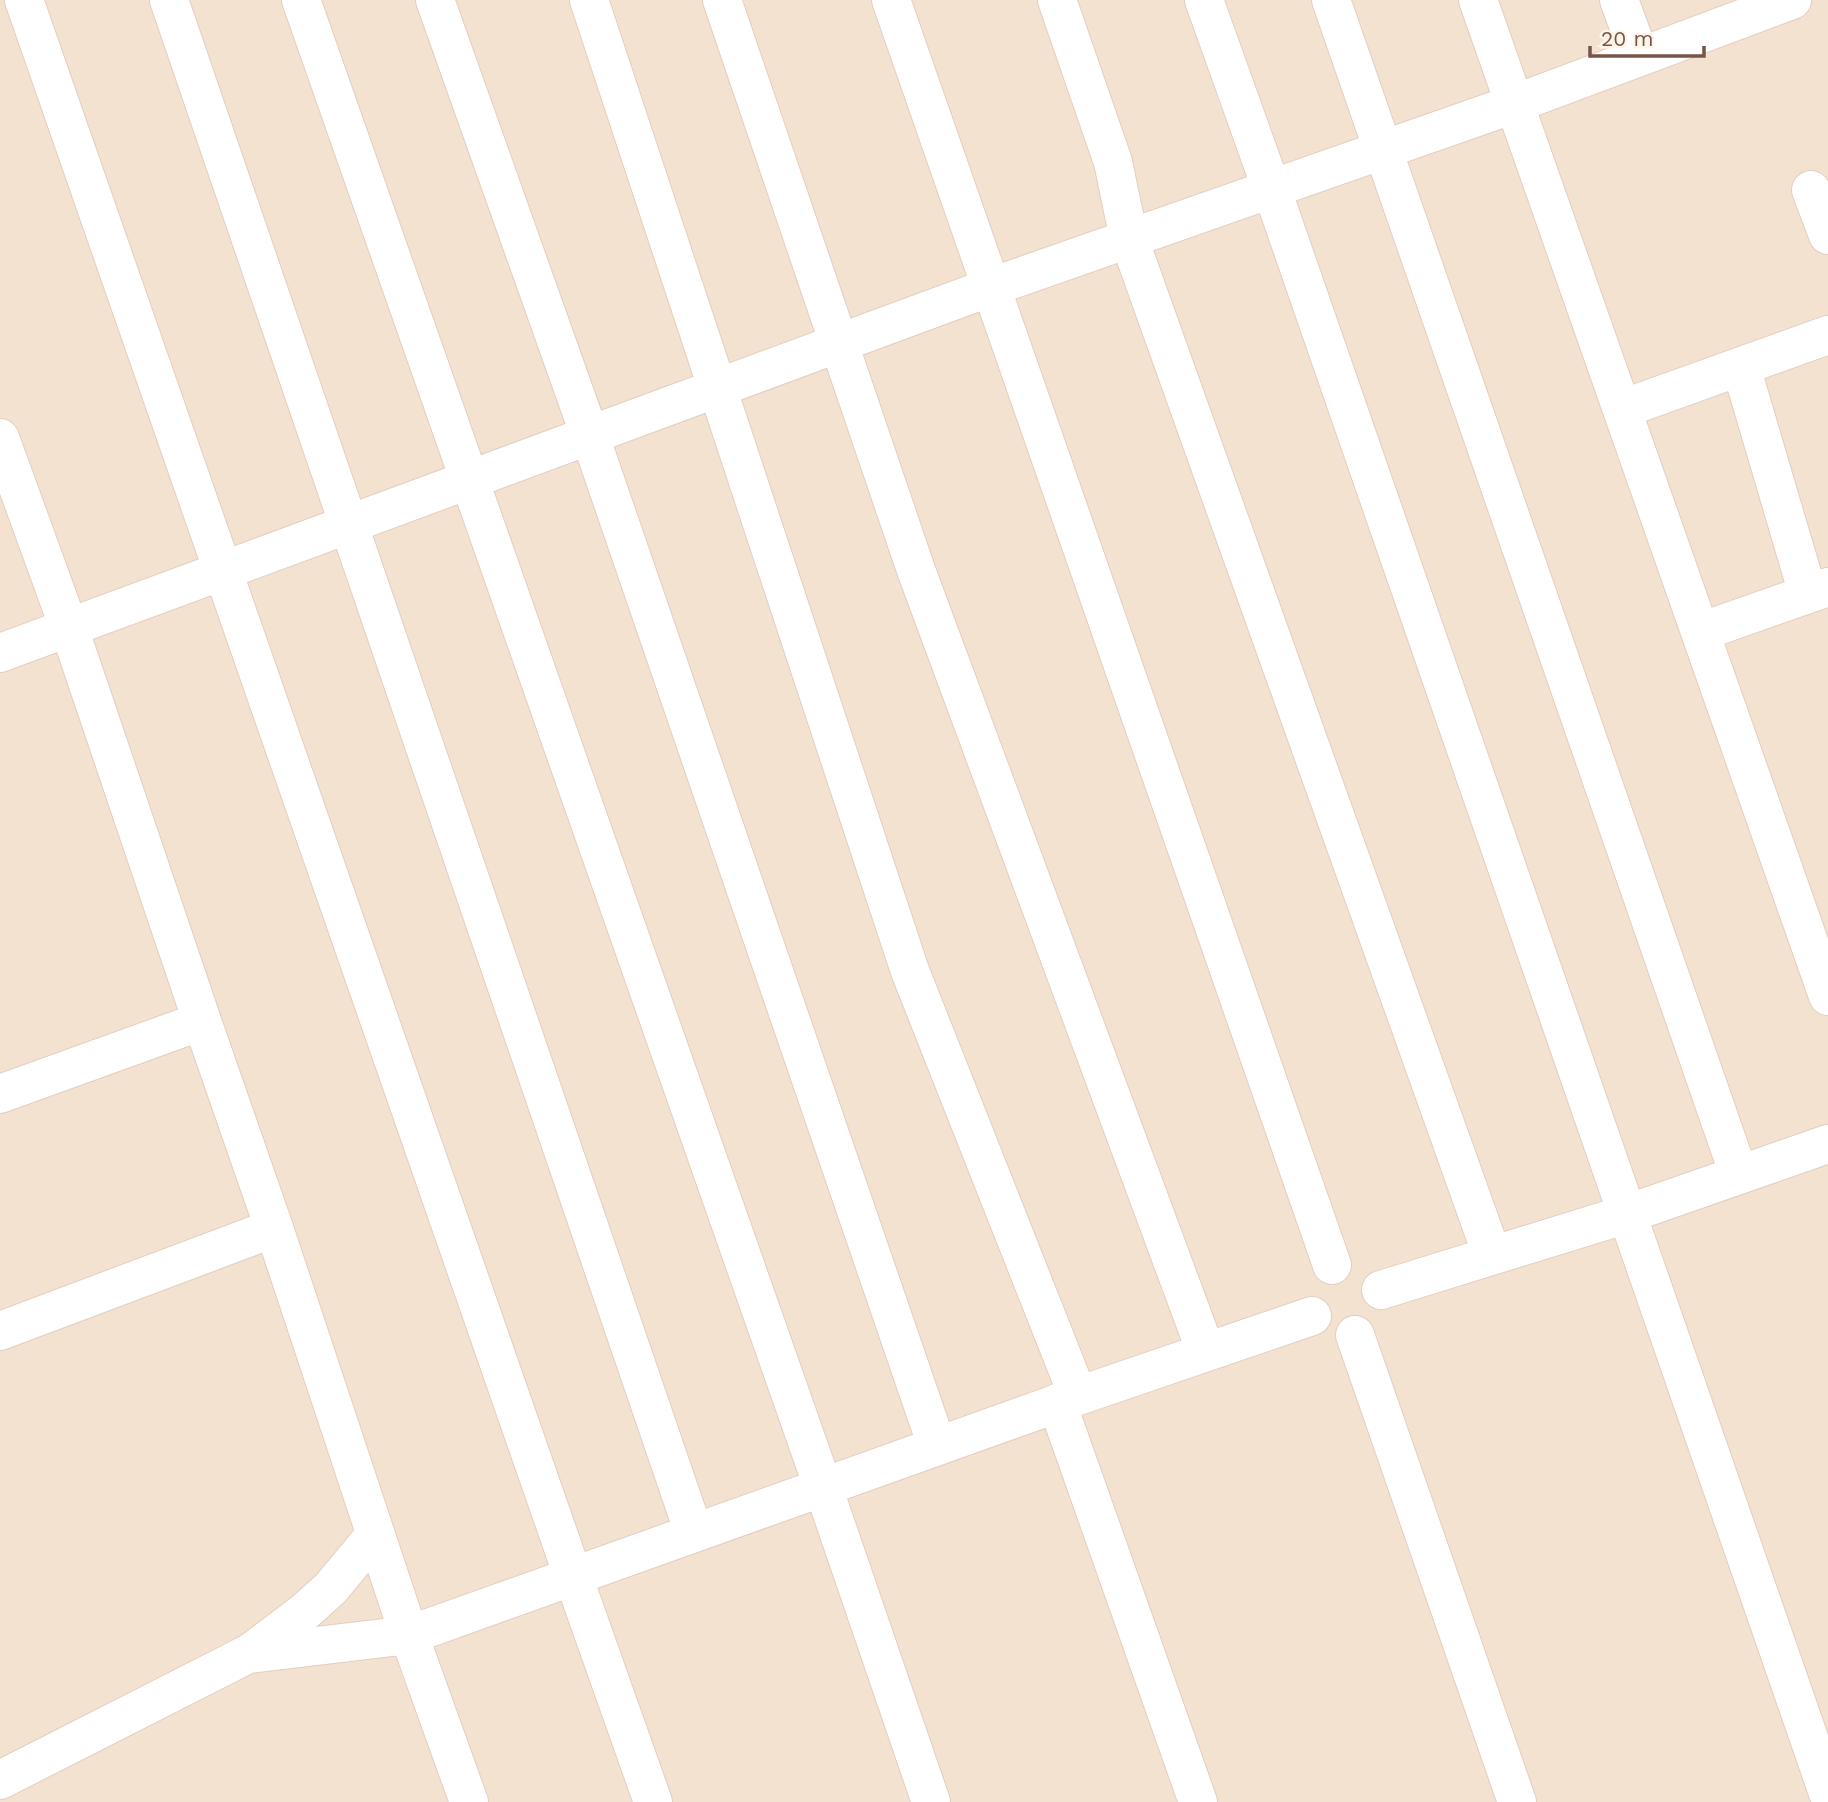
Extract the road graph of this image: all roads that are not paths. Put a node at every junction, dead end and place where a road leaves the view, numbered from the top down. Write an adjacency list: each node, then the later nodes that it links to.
1 (24, 0): 31 (street)
2 (169, 0): 30 (street)
3 (301, 0): 29 (street)
4 (435, 0): 27 (street)
5 (589, 0): 25 (street)
6 (722, 0): 23 (street)
7 (891, 0): 21 (street)
8 (1057, 0): 20 (street)
9 (1204, 0): 17 (street)
10 (1331, 0): 16 (street)
11 (1478, 0): 15 (street)
12 (1619, 0): 14 (street)
13 (1768, 4): 14 (street)
14 (1640, 57): 15 (street)
15 (1514, 104): 16 (street); 26 (street)
16 (1384, 150): 17 (street); 40 (street)
17 (1272, 190): 20 (street); 41 (street)
18 (1811, 190): 19 (street)
19 (1828, 235)
20 (1129, 239): 21 (street); 43 (street)
21 (991, 287): 23 (street); 44 (street)
22 (1828, 335): 24 (street)
23 (839, 343): 25 (street); 49 (street)
24 (1741, 367): 26 (street); 32 (street)
25 (717, 388): 27 (street); 50 (street)
26 (1622, 409): 34 (street)
27 (590, 436): 29 (street); 51 (street)
28 (0, 438): 33 (street)
29 (470, 480): 30 (street); 52 (street)
30 (349, 525): 31 (street); 53 (street)
31 (223, 571): 33 (street); 55 (street)
32 (1818, 591): 34 (street)
33 (69, 628): 35 (street); 37 (street)
34 (1700, 632): 36 (street)
35 (0, 653)
36 (1828, 996)
37 (202, 1021): 38 (street); 42 (street)
38 (0, 1094)
39 (1828, 1144): 40 (street)
40 (1739, 1175): 41 (street)
41 (1627, 1214): 43 (street); 59 (street)
42 (274, 1228): 47 (street); 54 (street)
43 (1492, 1255): 45 (street)
44 (1332, 1265): 45 (street); 46 (street)
45 (1381, 1290): 48 (street)
46 (1312, 1316): 48 (street); 49 (street)
47 (0, 1331)
48 (1355, 1335): 64 (street)
49 (1206, 1352): 50 (street)
50 (1067, 1399): 51 (street); 63 (street)
51 (937, 1446): 52 (street)
52 (823, 1487): 53 (street); 62 (street)
53 (694, 1533): 55 (street)
54 (375, 1535): 56 (street); 57 (street)
55 (573, 1576): 56 (street); 61 (street)
56 (409, 1635): 57 (street); 60 (street)
57 (248, 1654): 58 (street)
58 (0, 1780)
59 (1828, 1793)
60 (469, 1802)
61 (653, 1802)
62 (931, 1802)
63 (1198, 1802)
64 (1517, 1802)

